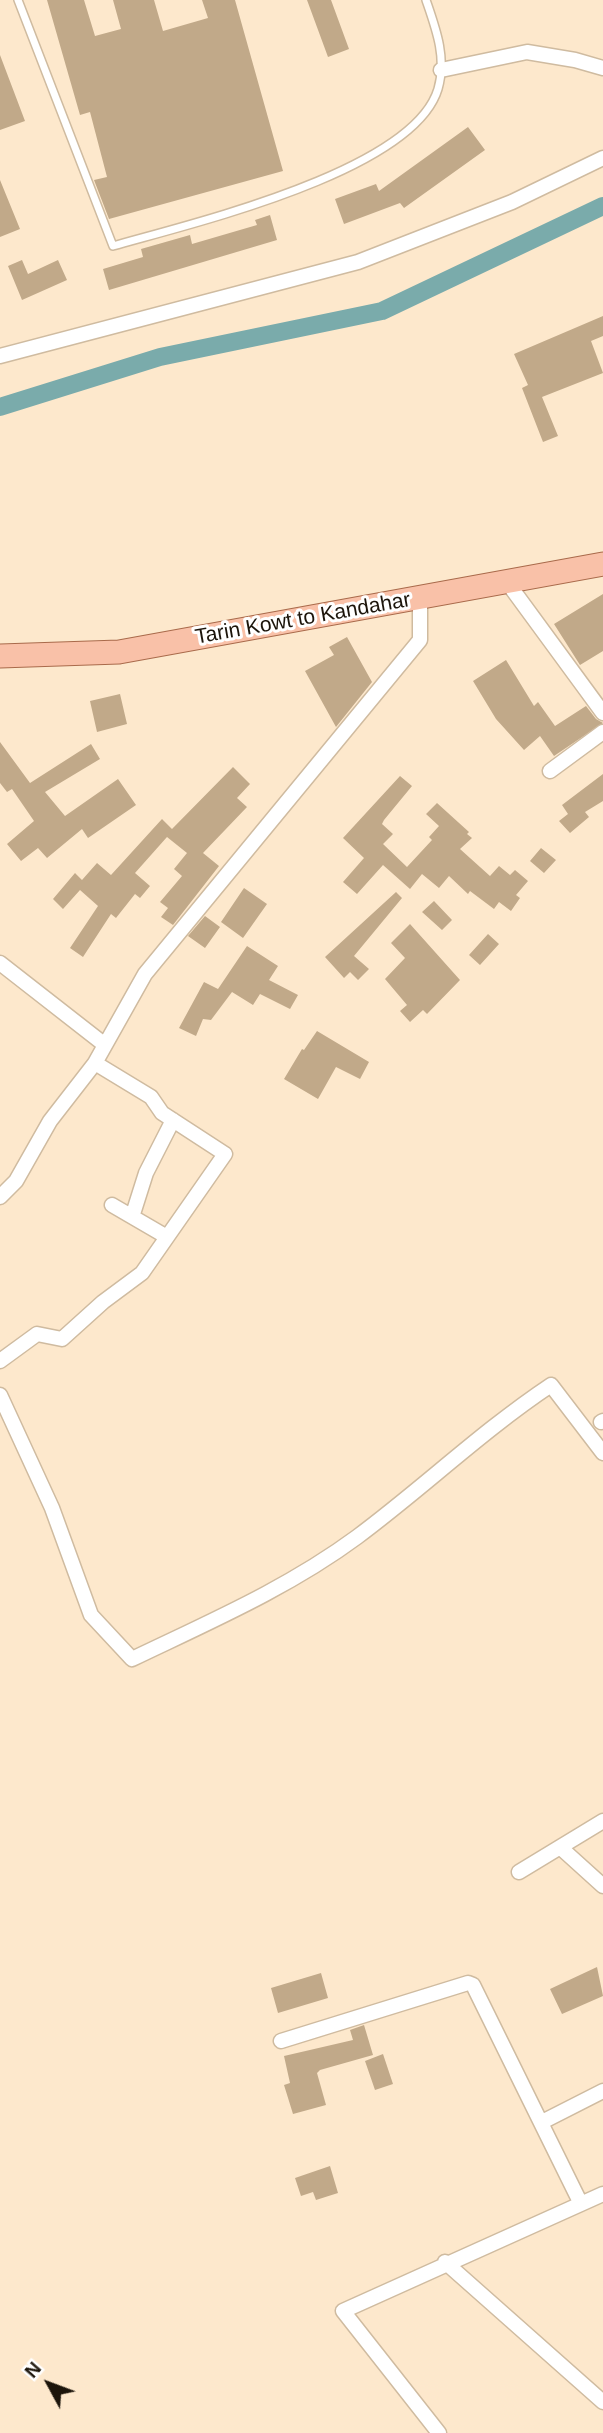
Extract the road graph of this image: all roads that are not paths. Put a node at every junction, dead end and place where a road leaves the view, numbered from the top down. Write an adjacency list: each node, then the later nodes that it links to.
1 (18, 0): 4 (lane)
2 (426, 0): 4 (lane)
3 (603, 68): 4 (street)
4 (441, 70)
5 (603, 158): 6 (street)
6 (0, 356)
7 (603, 564): 8 (main road, Tarin Kowt to Kandahar)
8 (507, 582): 9 (main road, Tarin Kowt to Kandahar); 11 (street)
9 (420, 598): 10 (main road, Tarin Kowt to Kandahar); 15 (street)
10 (0, 656)
11 (603, 713)
12 (603, 732): 13 (street)
13 (550, 771)
14 (0, 963): 15 (street)
15 (106, 1045): 16 (street)
16 (95, 1063): 17 (street); 18 (street)
17 (173, 1120): 20 (street); 21 (street)
18 (0, 1197)
19 (112, 1205): 20 (street)
20 (132, 1214): 21 (street)
21 (167, 1237): 22 (street)
22 (0, 1361)
23 (0, 1395): 24 (street)
24 (603, 1453)
25 (603, 1821): 26 (street)
26 (561, 1848): 27 (street); 28 (street)
27 (519, 1872)
28 (603, 1886)
29 (281, 2041): 31 (street)
30 (603, 2091): 31 (street)
31 (542, 2122): 32 (street)
32 (595, 2201): 33 (street)
33 (445, 2262): 34 (street); 35 (street)
34 (603, 2402)
35 (439, 2433)

